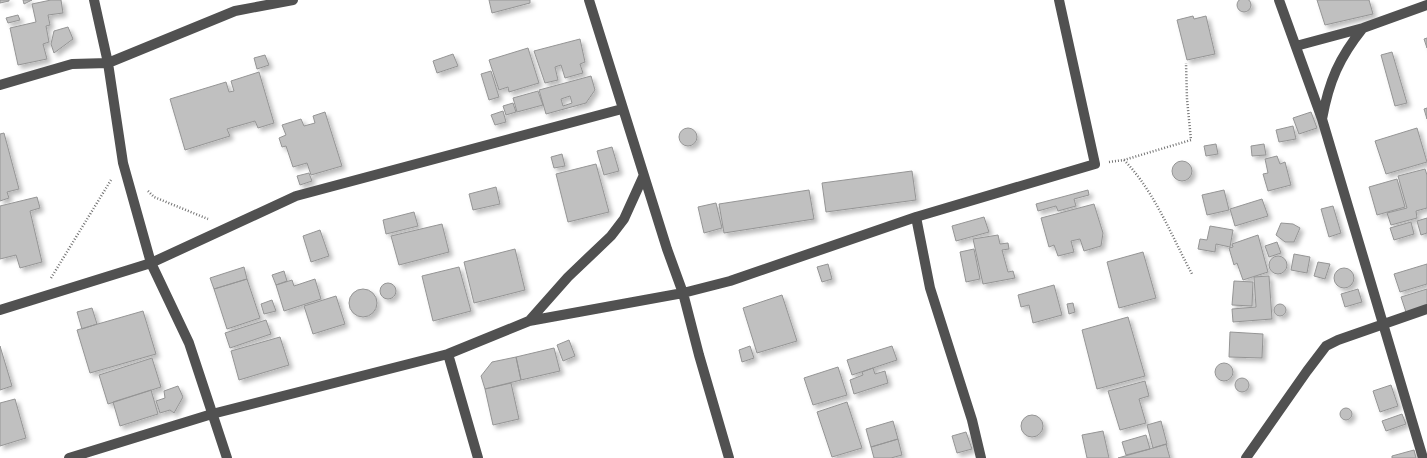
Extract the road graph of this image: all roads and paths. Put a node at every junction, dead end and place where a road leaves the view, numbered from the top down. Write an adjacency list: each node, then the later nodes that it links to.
1 (94, 0): 9 (street)
2 (293, 0): 9 (street)
3 (589, 0): 12 (street)
4 (1060, 0): 16 (street)
5 (1280, 0): 8 (street)
6 (1427, 5): 7 (street)
7 (1363, 28): 8 (street); 13 (street)
8 (1296, 46): 13 (street)
9 (108, 63): 11 (street); 15 (street)
10 (1186, 63): 14 (path)
11 (0, 85)
12 (622, 109): 17 (street); 20 (street)
13 (1322, 119): 28 (street)
14 (1124, 160): 16 (path); 22 (path)
15 (122, 163): 21 (street); 24 (path)
16 (1095, 164): 19 (street)
17 (643, 177): 23 (street); 27 (street)
18 (144, 186): 20 (path)
19 (916, 216): 23 (street); 35 (street)
20 (229, 227): 21 (street)
21 (151, 263): 24 (street); 30 (street)
22 (1192, 274)
23 (683, 293): 27 (street); 34 (street)
24 (35, 299): 26 (street)
25 (1427, 309): 28 (street)
26 (0, 310)
27 (529, 321): 29 (street)
28 (1382, 325): 36 (street); 37 (street)
29 (448, 354): 30 (street); 33 (street)
30 (212, 414): 31 (street); 32 (street)
31 (69, 458)
32 (227, 458)
33 (478, 458)
34 (729, 458)
35 (981, 458)
36 (1246, 458)
37 (1423, 458)

